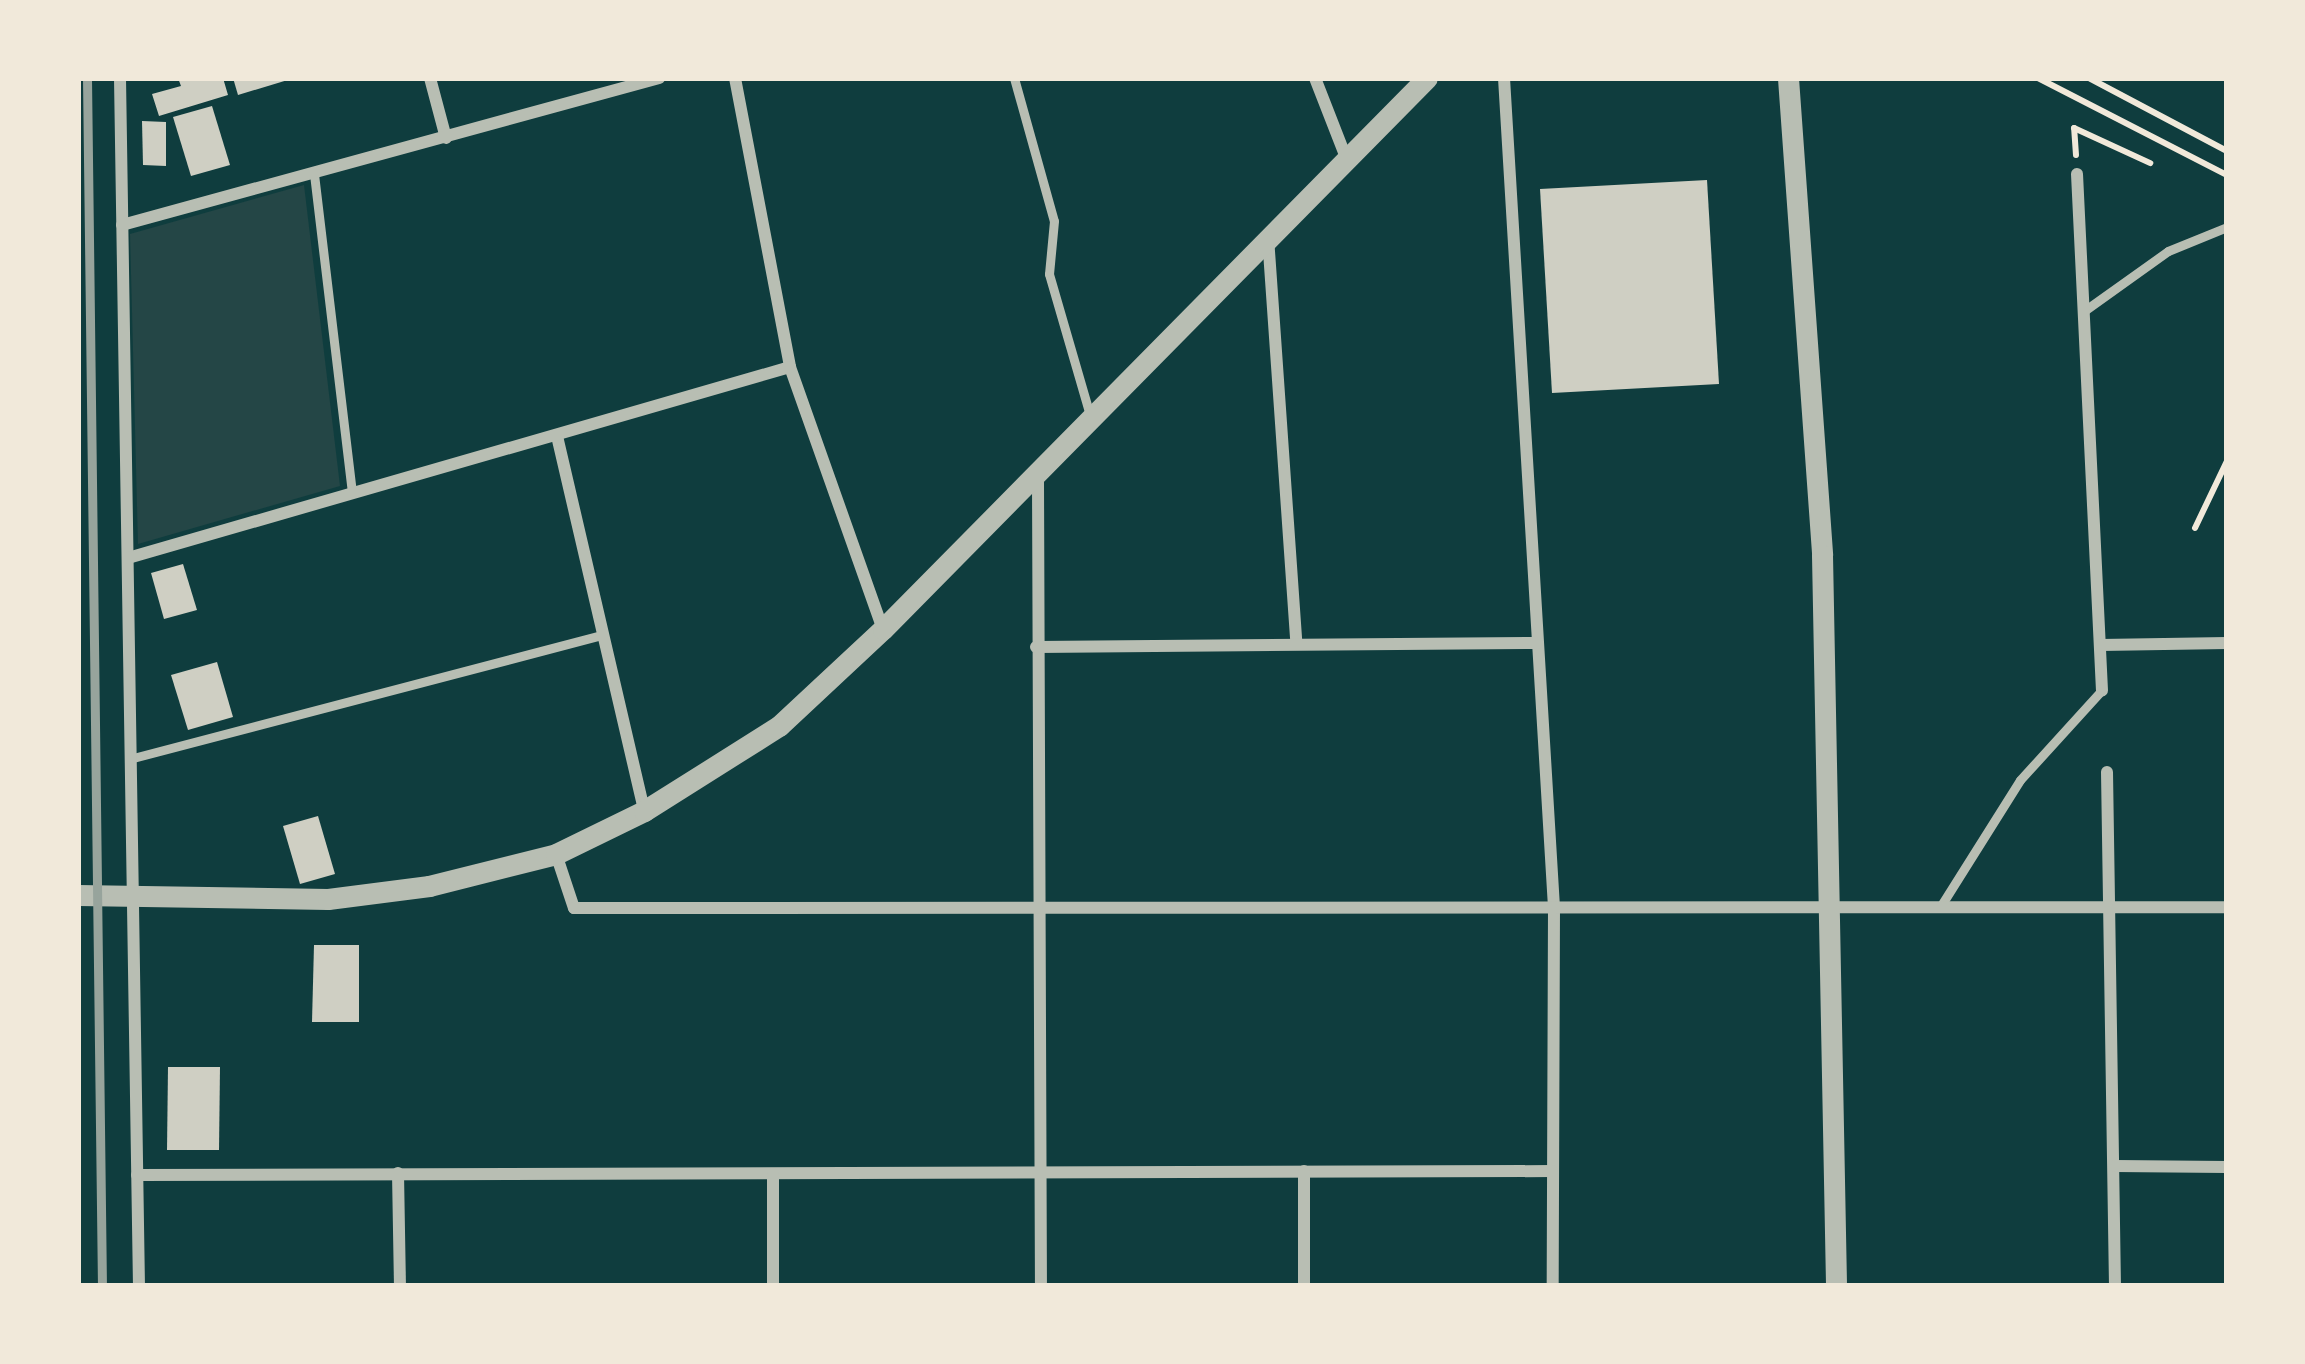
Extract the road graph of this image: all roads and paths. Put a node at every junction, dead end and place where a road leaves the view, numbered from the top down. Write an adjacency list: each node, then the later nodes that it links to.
1 (120, 78): 19 (street)
2 (430, 78): 12 (street)
3 (658, 78): 12 (street)
4 (735, 78): 23 (street)
5 (1014, 78): 24 (lane)
6 (1315, 78): 14 (street)
7 (1427, 78): 14 (street)
8 (1504, 78): 34 (street)
9 (1788, 78): 46 (street)
10 (2038, 78): 18 (path)
11 (2089, 78): 13 (path)
12 (446, 139): 16 (street)
13 (2227, 151)
14 (1347, 160): 21 (street)
15 (2150, 163): 17 (path)
16 (314, 174): 19 (street); 28 (lane)
17 (2077, 175): 22 (street)
18 (2227, 175)
19 (122, 225): 30 (street)
20 (2227, 227): 22 (lane)
21 (1268, 235): 24 (street); 33 (street)
22 (2084, 310): 36 (street)
23 (790, 367): 25 (street); 31 (street)
24 (1091, 420): 27 (street)
25 (557, 436): 28 (street); 32 (street)
26 (2227, 461): 29 (path)
27 (1038, 481): 31 (street); 37 (street)
28 (352, 492): 30 (street)
29 (2195, 528)
30 (128, 558): 39 (street)
31 (883, 629): 41 (street)
32 (602, 635): 39 (lane); 41 (street)
33 (1296, 642): 34 (street); 37 (street)
34 (1537, 643): 47 (street)
35 (2227, 643): 36 (street)
36 (2101, 645): 38 (street)
37 (1036, 647): 50 (street)
38 (2102, 689): 45 (lane)
39 (133, 758): 44 (street)
40 (2107, 772): 49 (street)
41 (644, 811): 42 (street)
42 (556, 854): 44 (street); 50 (street)
43 (78, 895): 44 (street)
44 (135, 897): 56 (street)
45 (1942, 904): 46 (street); 49 (street)
46 (1834, 905): 47 (street); 65 (street)
47 (1554, 907): 50 (street); 54 (street)
48 (2227, 907): 49 (street)
49 (2114, 908): 51 (street)
50 (1040, 910): 55 (street)
51 (2115, 1166): 52 (street); 66 (street)
52 (2227, 1167)
53 (1304, 1171): 54 (street); 55 (street); 63 (street)
54 (1552, 1171): 64 (street)
55 (1040, 1172): 58 (street); 62 (street)
56 (137, 1174): 57 (street); 59 (street)
57 (398, 1174): 58 (street); 60 (street)
58 (773, 1174): 61 (street)
59 (139, 1286)
60 (400, 1286)
61 (773, 1286)
62 (1041, 1286)
63 (1304, 1286)
64 (1553, 1286)
65 (1836, 1286)
66 (2115, 1286)

